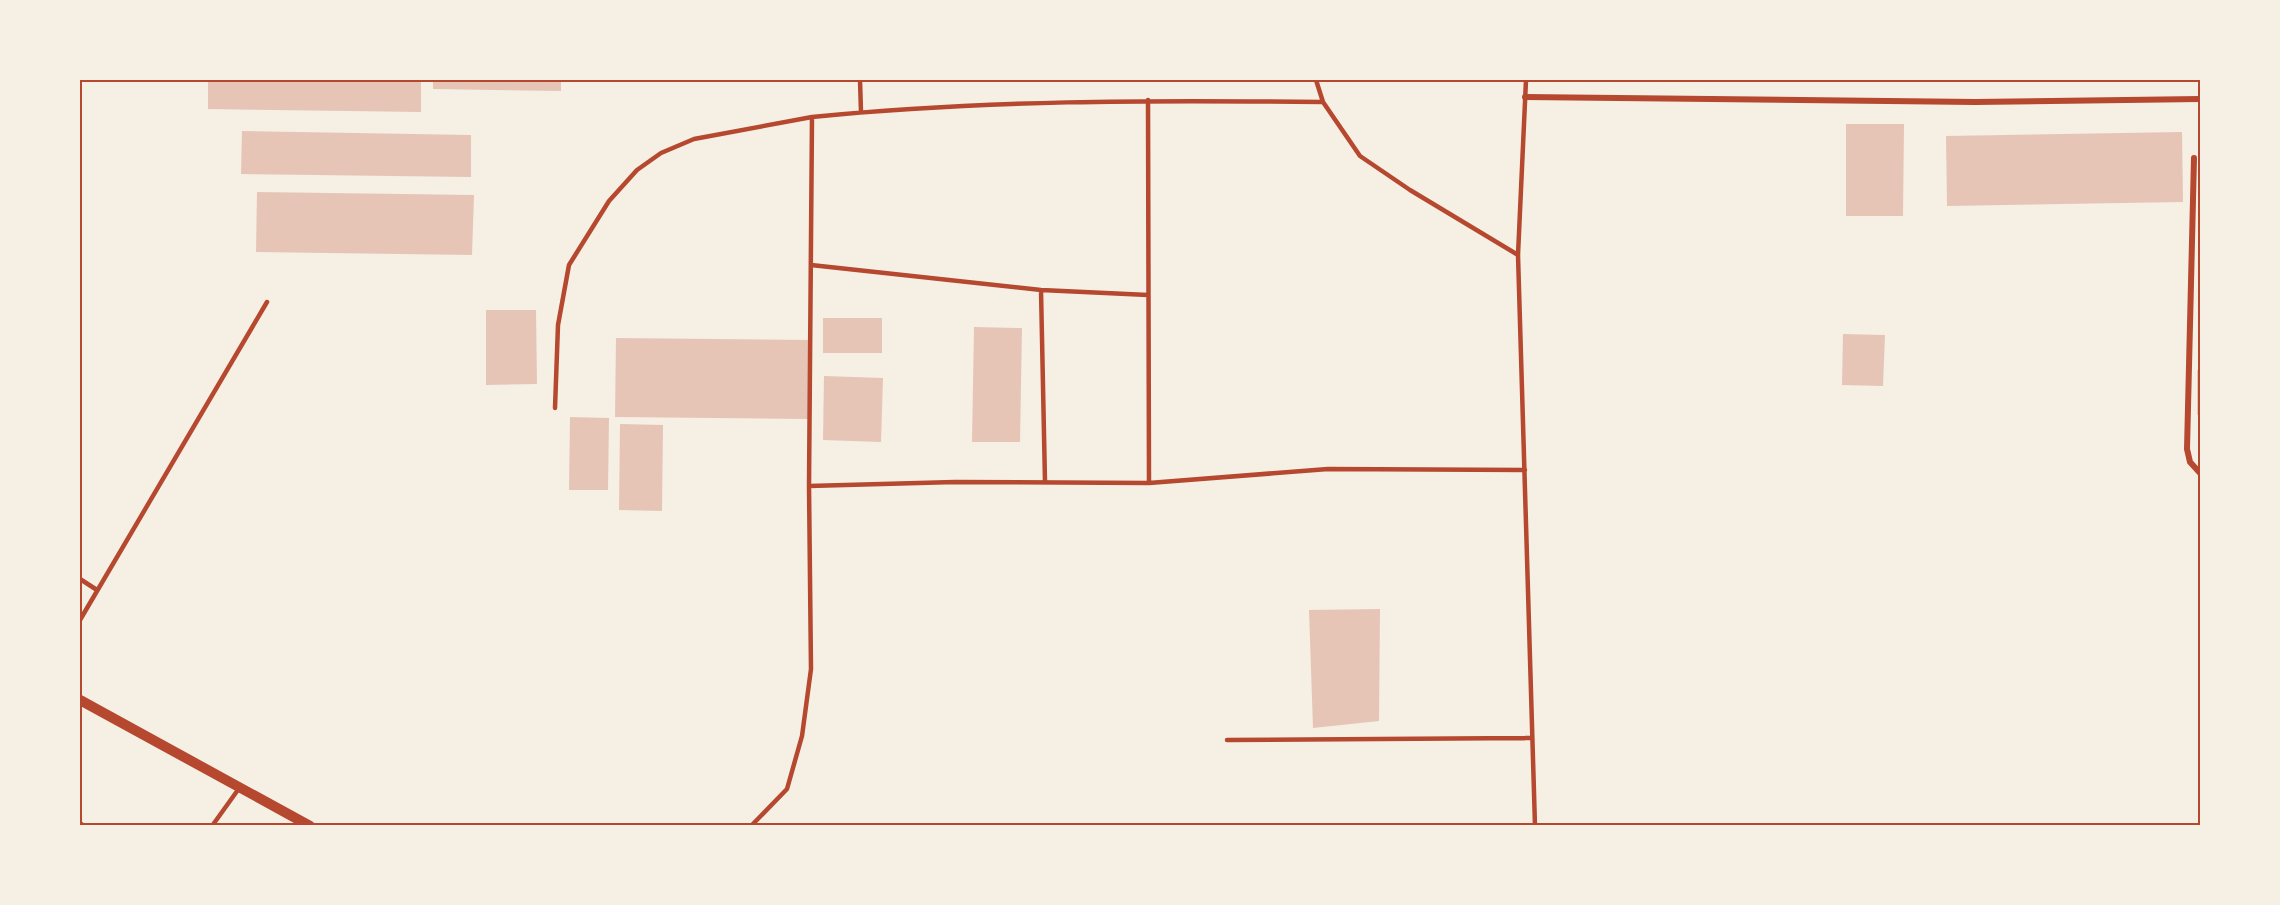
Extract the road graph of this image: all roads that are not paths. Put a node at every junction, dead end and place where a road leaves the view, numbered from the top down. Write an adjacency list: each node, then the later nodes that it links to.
1 (860, 80): 8 (lane)
2 (1316, 80): 7 (lane)
3 (1526, 80): 4 (lane)
4 (1525, 97): 5 (street); 11 (lane)
5 (2200, 99)
6 (1148, 100): 7 (lane); 8 (lane); 14 (lane)
7 (1323, 102): 11 (lane)
8 (861, 112): 9 (lane)
9 (812, 117): 12 (lane); 16 (lane)
10 (2194, 158): 18 (street)
11 (1518, 255): 17 (lane)
12 (811, 265): 13 (lane); 21 (lane)
13 (1041, 291): 14 (lane); 19 (lane)
14 (1148, 295): 20 (lane)
15 (267, 302): 23 (lane)
16 (555, 408)
17 (1525, 471): 20 (lane); 26 (lane)
18 (2200, 473)
19 (1045, 482): 20 (lane); 21 (lane)
20 (1149, 483)
21 (809, 486): 33 (lane)
22 (80, 579): 23 (lane)
23 (97, 590): 24 (lane)
24 (80, 620)
25 (80, 700): 28 (street)
26 (1532, 738): 27 (lane); 34 (lane)
27 (1227, 740)
28 (240, 787): 31 (lane); 32 (street)
29 (80, 823): 30 (lane)
30 (84, 825)
31 (212, 825)
32 (310, 825)
33 (751, 825)
34 (1535, 825)

